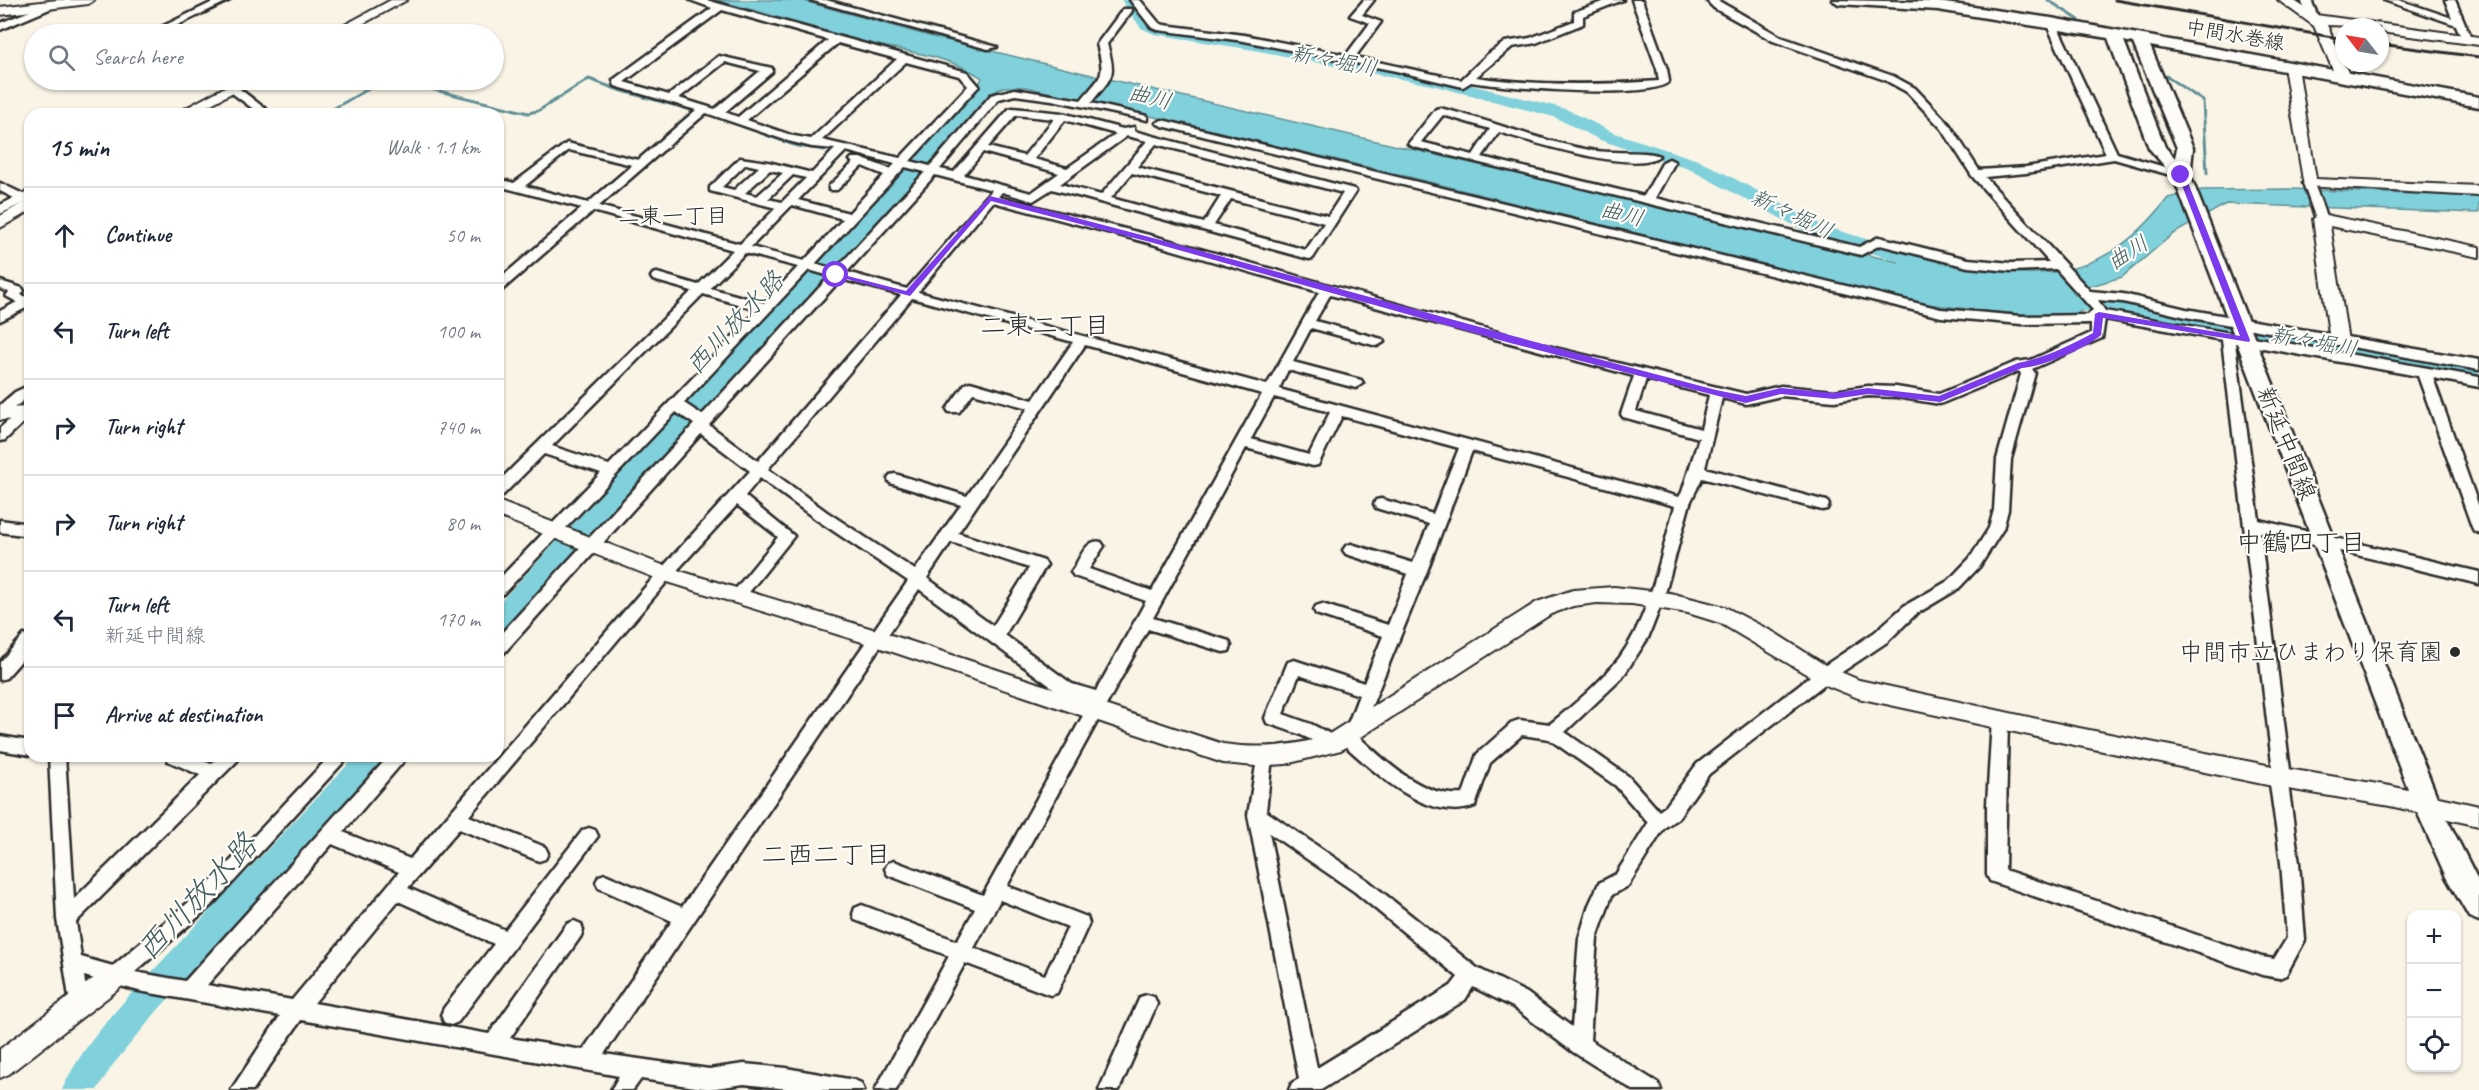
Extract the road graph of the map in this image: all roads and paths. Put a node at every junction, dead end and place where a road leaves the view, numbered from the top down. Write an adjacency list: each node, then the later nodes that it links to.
1 (88, 0): 16 (street)
2 (225, 0): 24 (street)
3 (401, 0): 25 (street)
4 (695, 0): 17 (street)
5 (815, 0): 32 (street)
6 (1135, 0): 34 (street)
7 (1369, 0): 34 (street)
8 (1618, 0): 37 (street)
9 (1637, 0): 37 (street)
10 (1711, 0): 70 (street)
11 (1839, 0): 22 (main road, 中間水巻線)
12 (2284, 0): 20 (street)
13 (2306, 0): 20 (street)
14 (2450, 0): 23 (street)
15 (2387, 1): 23 (street)
16 (54, 5): 18 (street); 26 (street)
17 (720, 7): 29 (street); 40 (street)
18 (0, 11)
19 (1127, 11): 42 (street)
20 (2314, 19): 21 (street); 36 (street)
21 (2335, 22)
22 (2050, 23): 28 (main road, 中間水巻線); 56 (street)
23 (2458, 23): 31 (street)
24 (173, 24)
25 (354, 24)
26 (0, 27)
27 (2389, 29): 31 (street)
28 (2114, 34): 30 (main road, 中間水巻線); 71 (main road, 新延中間線)
29 (837, 38): 33 (street); 48 (street)
30 (2139, 39): 35 (main road, 中間水巻線); 71 (main road, 新延中間線)
31 (2473, 40)
32 (992, 47)
33 (906, 57): 53 (street); 62 (street)
34 (1349, 58): 37 (street)
35 (2291, 67): 36 (main road, 中間水巻線); 76 (street)
36 (2343, 77): 41 (main road, 中間水巻線)
37 (1463, 85)
38 (226, 90): 43 (street)
39 (236, 90): 44 (street)
40 (671, 99): 45 (street); 46 (street)
41 (2479, 102)
42 (1085, 103): 51 (street); 66 (street)
43 (193, 108)
44 (259, 108)
45 (704, 109): 46 (street); 63 (street)
46 (717, 112): 48 (street)
47 (1062, 116): 51 (street); 54 (street); 59 (street)
48 (738, 122): 53 (street)
49 (1162, 123): 112 (street)
50 (1497, 127): 57 (street); 58 (street); 58 (street)
51 (1125, 133): 52 (street); 68 (street)
52 (1153, 141): 65 (street); 95 (street)
53 (812, 144): 55 (street)
54 (981, 148): 59 (street); 73 (street)
55 (840, 152): 60 (street); 62 (street); 72 (street)
56 (2112, 155): 70 (street); 71 (street)
57 (1653, 156)
58 (1476, 158): 85 (street)
59 (1026, 161): 68 (street)
60 (860, 162): 69 (street); 79 (street)
61 (1669, 162): 85 (street)
62 (906, 163): 66 (street); 69 (street)
63 (640, 164): 78 (street); 91 (street)
64 (768, 165): 67 (street); 81 (street); 81 (street)
65 (1129, 169): 83 (street); 86 (street)
66 (931, 170): 73 (street); 102 (street)
67 (791, 171): 72 (street); 88 (street)
68 (1068, 172): 75 (street)
69 (892, 174): 94 (street)
70 (1976, 174): 100 (street)
71 (2181, 175): 117 (main road, 新延中間線)
72 (815, 177): 90 (street)
73 (956, 177): 82 (street)
74 (504, 184): 78 (street)
75 (1051, 185): 82 (street); 86 (street)
76 (2311, 185): 80 (street); 93 (street)
77 (0, 186): 84 (street)
78 (516, 188): 91 (street)
79 (833, 188)
80 (2479, 191)
81 (737, 194): 88 (street)
82 (994, 194): 108 (street); 110 (street)
83 (1228, 195): 95 (street); 97 (street)
84 (24, 198)
85 (1649, 198): 100 (street)
86 (1104, 199): 97 (street)
87 (24, 200): 92 (street)
88 (760, 200): 90 (street)
89 (24, 202): 96 (street)
90 (787, 204): 94 (street); 98 (street)
91 (589, 207): 98 (street); 104 (street)
92 (0, 210)
93 (2318, 215): 99 (street); 119 (street)
94 (851, 217): 101 (street)
95 (1331, 221): 97 (street)
96 (0, 223)
97 (1207, 227)
98 (740, 249): 101 (street); 107 (street)
99 (2479, 252)
100 (2059, 265): 112 (street)
101 (808, 267): 102 (street); 114 (street)
102 (834, 275): 110 (street); 138 (street)
103 (657, 277): 107 (street)
104 (504, 282)
105 (0, 285): 109 (street)
106 (24, 288): 109 (street)
107 (700, 289): 114 (street); 143 (street)
108 (1326, 290): 116 (street); 124 (street)
109 (18, 291): 111 (street)
110 (907, 294): 118 (street); 144 (street)
111 (24, 300)
112 (2091, 302): 117 (street); 117 (street); 122 (street)
113 (24, 305): 115 (street)
114 (767, 308): 131 (street)
115 (0, 317)
116 (1307, 323): 120 (street); 121 (street)
117 (2240, 332): 119 (street); 125 (street); 158 (street); 164 (main road, 新延中間線)
118 (1081, 341): 128 (street); 132 (street)
119 (2339, 341): 123 (street)
120 (1377, 342)
121 (1285, 365): 127 (street); 128 (street)
122 (2021, 365): 129 (street); 185 (street)
123 (2479, 365)
124 (1642, 372): 129 (street); 139 (street)
125 (2424, 373): 126 (street); 148 (street)
126 (2479, 382)
127 (1356, 383)
128 (1270, 393): 134 (street); 141 (street)
129 (1716, 393): 139 (street)
130 (24, 394): 135 (street)
131 (675, 404): 138 (street); 145 (street)
132 (1035, 405): 133 (street); 152 (street)
133 (954, 409)
134 (1338, 410): 141 (street); 142 (street)
135 (0, 414): 136 (street)
136 (24, 414)
137 (24, 416): 140 (street)
138 (702, 425): 144 (street); 165 (street)
139 (1705, 435): 146 (street)
140 (0, 436)
141 (1243, 442): 174 (street)
142 (1467, 446): 153 (street); 157 (street)
143 (542, 448): 145 (street); 150 (street)
144 (760, 468): 151 (street); 171 (street)
145 (611, 471): 162 (street)
146 (1696, 471): 153 (street); 155 (street)
147 (895, 479): 152 (street)
148 (2462, 480): 149 (street); 160 (street)
149 (2479, 483)
150 (504, 485)
151 (736, 497): 169 (street); 173 (street)
152 (969, 502): 163 (street)
153 (1683, 503): 175 (street)
154 (1381, 504): 157 (street)
155 (1822, 505)
156 (504, 510): 162 (street)
157 (1437, 521): 168 (street)
158 (2252, 524): 164 (street); 202 (street)
159 (0, 525): 161 (street)
160 (2479, 527)
161 (24, 529)
162 (557, 532): 165 (street); 172 (street)
163 (947, 535): 171 (street); 179 (street)
164 (2325, 540): 170 (street); 203 (main road, 新延中間線)
165 (590, 545): 169 (street); 181 (street)
166 (1096, 546): 174 (street)
167 (1351, 550): 168 (street)
168 (1419, 570): 178 (street)
169 (665, 574): 173 (street); 200 (street)
170 (2479, 578)
171 (917, 579): 179 (street); 180 (street)
172 (504, 584)
173 (737, 597): 180 (street)
174 (1155, 598): 177 (street)
175 (1654, 600): 185 (street); 189 (street); 190 (street)
176 (1322, 610): 178 (street)
177 (1143, 621): 182 (street); 187 (street)
178 (1394, 633): 186 (street)
179 (995, 637): 187 (street)
180 (876, 638): 187 (street); 218 (street)
181 (504, 641)
182 (1223, 646)
183 (24, 647): 184 (street)
184 (0, 673)
185 (1824, 675): 188 (street); 207 (street)
186 (1370, 692): 190 (street); 190 (street)
187 (1096, 705): 193 (street); 215 (street)
188 (2000, 720): 202 (street); 202 (street)
189 (1553, 732): 190 (street); 207 (street)
190 (1344, 737): 193 (street)
191 (0, 743): 192 (street)
192 (24, 747)
193 (1264, 758): 204 (street)
194 (57, 762): 219 (street)
195 (188, 762): 201 (street)
196 (225, 762): 201 (street)
197 (335, 762): 225 (street)
198 (395, 762): 208 (street)
199 (504, 762): 206 (street)
200 (504, 762)
201 (214, 773): 219 (street)
202 (2280, 778): 203 (street)
203 (2428, 807): 205 (street); 216 (main road, 新延中間線)
204 (1257, 815): 224 (street); 236 (street)
205 (2479, 816)
206 (455, 819): 210 (street); 211 (street)
207 (1658, 822): 232 (street)
208 (329, 834): 211 (street); 226 (street)
209 (589, 836): 221 (street)
210 (539, 853)
211 (413, 869): 214 (street)
212 (894, 869): 215 (street)
213 (605, 882): 218 (street)
214 (395, 891): 221 (street); 229 (street)
215 (991, 898): 222 (street); 222 (street)
216 (2479, 908)
217 (862, 914): 222 (street)
218 (684, 917): 233 (street)
219 (66, 919): 223 (street)
220 (574, 930): 231 (street)
221 (508, 942): 230 (street)
222 (963, 952): 240 (street)
223 (72, 964): 225 (street); 227 (street)
224 (1470, 975): 232 (street); 236 (street)
225 (127, 979): 226 (street); 227 (street)
226 (186, 989): 229 (street)
227 (78, 1003): 234 (street)
228 (1147, 1004): 241 (street)
229 (296, 1010): 231 (street); 237 (street)
230 (451, 1015)
231 (493, 1045): 233 (street)
232 (1580, 1045): 242 (street)
233 (587, 1061): 235 (street)
234 (0, 1065)
235 (637, 1067): 238 (street); 239 (street)
236 (1306, 1088)
237 (241, 1090)
238 (621, 1090)
239 (854, 1090)
240 (885, 1090)
241 (1109, 1090)
242 (1651, 1090)

